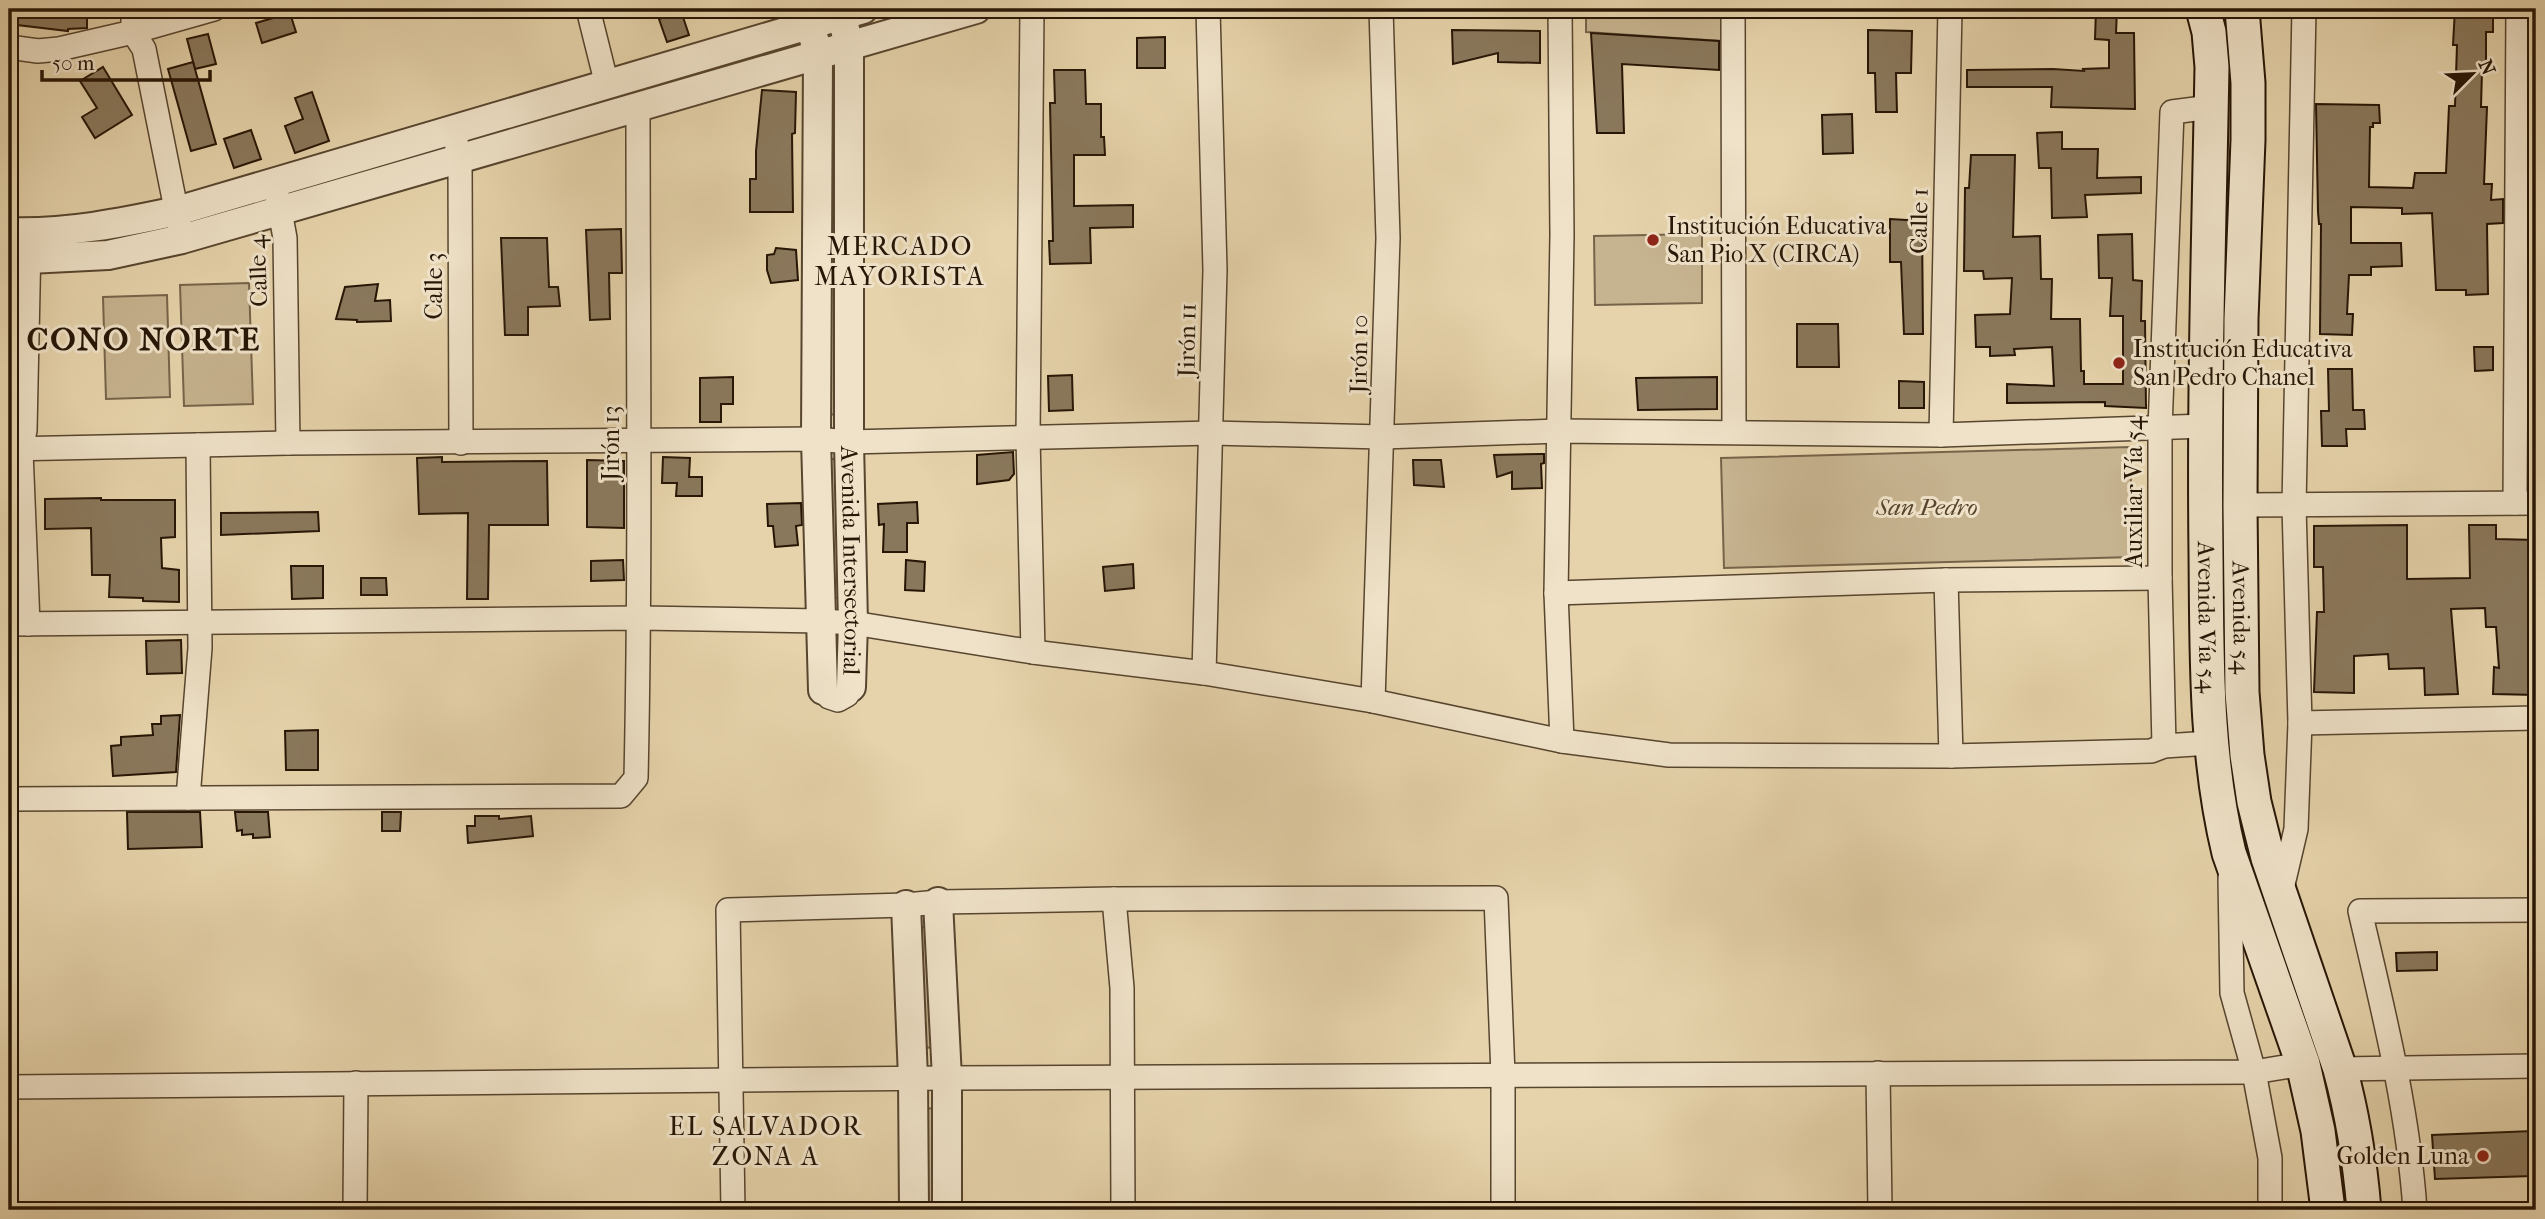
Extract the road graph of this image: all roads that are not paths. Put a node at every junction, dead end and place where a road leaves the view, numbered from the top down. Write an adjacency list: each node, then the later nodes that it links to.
1 (133, 9): 17 (street)
2 (214, 9): 17 (street)
3 (588, 9): 21 (street)
4 (976, 9): 18 (street)
5 (1032, 9): 40 (street)
6 (1208, 9): 37 (street, Jirón 11)
7 (1381, 9): 39 (street, Jirón 10)
8 (1560, 9): 35 (street)
9 (1733, 9): 36 (street)
10 (1950, 9): 38 (street, Calle 1)
11 (2203, 9): 23 (main road, Avenida Vía 54)
12 (2242, 9): 49 (main road, Avenida 54)
13 (2304, 9): 50 (street)
14 (2518, 9): 32 (street)
15 (849, 11): 16 (street); 18 (street, Avenida Intersectorial)
16 (809, 17): 20 (street, Avenida Intersectorial); 21 (street)
17 (133, 32): 19 (street); 28 (street)
18 (849, 46): 20 (street); 43 (street, Avenida Intersectorial)
19 (9, 47)
20 (818, 55): 22 (street); 41 (street, Avenida Intersectorial)
21 (607, 85): 24 (street)
22 (638, 107): 25 (street); 42 (street, Jirón 13)
23 (2211, 107): 33 (main road, Avenida Vía 54); 34 (street, Auxiliar Vía 54)
24 (454, 129): 25 (street, Calle 3); 26 (street)
25 (460, 159): 27 (street); 45 (street, Calle 3)
26 (273, 181): 27 (street, Calle 4); 28 (street)
27 (280, 209): 30 (street); 44 (street, Calle 4)
28 (177, 211): 29 (street); 30 (street)
29 (19, 233): 31 (street)
30 (182, 239): 31 (street)
31 (19, 261): 47 (street)
32 (2527, 285): 48 (street)
33 (2205, 426): 34 (street); 67 (main road, Avenida Vía 54)
34 (2160, 429): 38 (street); 51 (street, Auxiliar Vía 54)
35 (1558, 431): 36 (street); 39 (street); 53 (street)
36 (1734, 432): 38 (street)
37 (1212, 433): 39 (street); 40 (street); 60 (street, Jirón 11)
38 (1941, 435)
39 (1383, 437): 63 (street, Jirón 10)
40 (1028, 438): 43 (street); 59 (street)
41 (816, 439): 42 (street); 43 (street); 56 (street, Avenida Intersectorial)
42 (637, 442): 45 (street); 54 (street, Jirón 13)
43 (849, 442): 57 (street, Avenida Intersectorial)
44 (288, 443): 45 (street); 46 (street)
45 (461, 443)
46 (198, 445): 47 (street); 55 (street)
47 (15, 450): 58 (street)
48 (2526, 503): 50 (street)
49 (2240, 506): 50 (street); 73 (main road, Avenida 54)
50 (2294, 506): 65 (street)
51 (2160, 578): 52 (street); 68 (street, Auxiliar Vía 54)
52 (1946, 580): 53 (street); 69 (street)
53 (1556, 593): 66 (street)
54 (640, 618): 55 (street); 56 (street); 70 (street, Jirón 13)
55 (200, 621): 58 (street); 70 (street)
56 (821, 621): 57 (street); 62 (street, Avenida Intersectorial)
57 (853, 622): 59 (street); 61 (street, Avenida Intersectorial)
58 (18, 624)
59 (1033, 652): 60 (street)
60 (1204, 673): 63 (street)
61 (851, 687): 62 (street, Avenida Intersectorial)
62 (823, 690)
63 (1373, 701): 66 (street)
64 (2536, 718): 65 (street)
65 (2300, 723): 73 (street)
66 (1562, 741): 69 (street)
67 (2210, 743): 68 (street); 72 (main road, Avenida Vía 54)
68 (2164, 746): 69 (street)
69 (1951, 756)
70 (188, 798): 71 (street)
71 (9, 799)
72 (2229, 853): 78 (main road, Avenida Vía 54); 82 (street)
73 (2280, 895): 81 (main road, Avenida 54)
74 (1114, 899): 75 (street); 84 (street); 85 (street)
75 (938, 902): 76 (street); 87 (street)
76 (906, 905): 86 (street); 88 (street)
77 (2536, 911): 80 (street)
78 (2303, 1064): 82 (street); 99 (main road, Avenida Vía 54)
79 (2536, 1066): 80 (street)
80 (2396, 1068): 81 (street); 101 (street)
81 (2340, 1069): 100 (main road, Avenida 54)
82 (2254, 1072): 83 (street); 98 (street)
83 (1878, 1073): 84 (street); 97 (street)
84 (1503, 1076): 85 (street); 96 (street)
85 (1123, 1077): 87 (street); 95 (street)
86 (913, 1078): 87 (street); 88 (street); 93 (street)
87 (947, 1078): 94 (street)
88 (732, 1080): 89 (street); 92 (street)
89 (356, 1083): 90 (street); 91 (street)
90 (9, 1087)
91 (355, 1210)
92 (733, 1210)
93 (914, 1210)
94 (947, 1210)
95 (1124, 1210)
96 (1503, 1210)
97 (1880, 1210)
98 (2270, 1210)
99 (2328, 1210)
100 (2364, 1210)
101 (2415, 1210)

